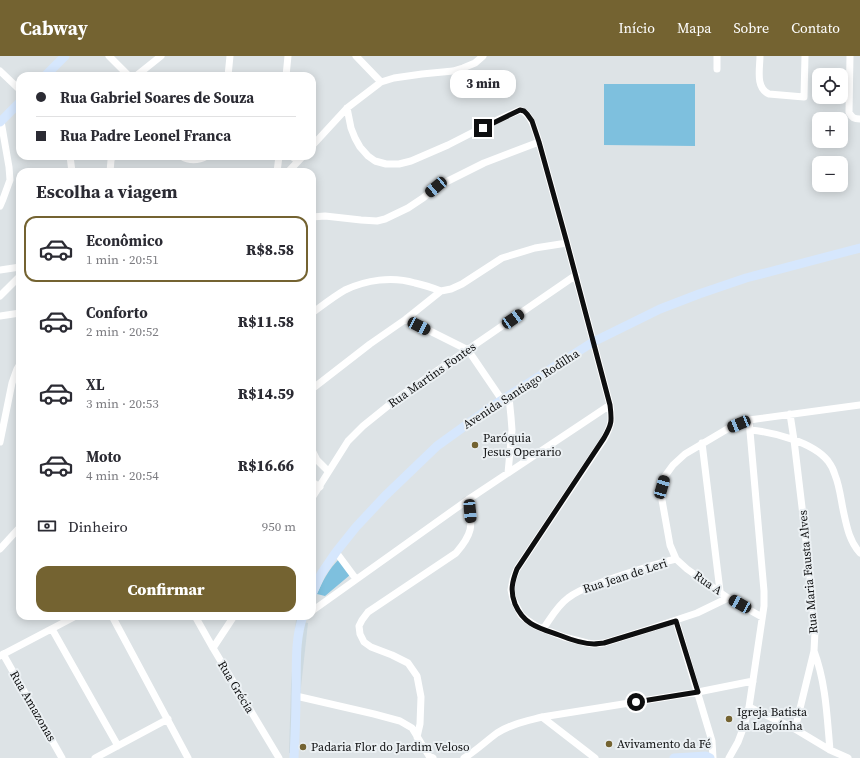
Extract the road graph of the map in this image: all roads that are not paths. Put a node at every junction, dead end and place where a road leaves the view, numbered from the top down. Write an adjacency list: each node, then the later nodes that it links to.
1 (65, 56): 14 (main road)
2 (109, 56): 15 (street)
3 (161, 56): 16 (street)
4 (230, 56): 17 (street)
5 (288, 56): 18 (street)
6 (356, 56): 19 (street)
7 (484, 56): 19 (street)
8 (717, 56): 12 (street)
9 (760, 56): 10 (street)
10 (805, 56)
11 (850, 56): 23 (street)
12 (717, 69)
13 (0, 70): 20 (street)
14 (49, 72)
15 (125, 72)
16 (141, 72)
17 (228, 72)
18 (286, 72)
19 (381, 82): 22 (street)
20 (16, 86)
21 (16, 106): 24 (main road)
22 (347, 108): 25 (street); 26 (street)
23 (860, 119)
24 (1, 121): 29 (street)
25 (316, 142)
26 (539, 142): 30 (street); 31 (street)
27 (298, 160): 28 (street)
28 (291, 168)
29 (0, 206)
30 (316, 217)
31 (567, 243): 35 (street); 37 (street)
32 (860, 248): 43 (main road, Avenida Santiago Rodilha)
33 (16, 268): 34 (street)
34 (0, 270)
35 (576, 275): 43 (street); 44 (street, Rua Martins Fontes)
36 (16, 280): 38 (street)
37 (441, 291): 39 (street); 42 (street)
38 (0, 296)
39 (316, 310)
40 (16, 314): 41 (street)
41 (0, 316)
42 (406, 319): 44 (street); 46 (street)
43 (593, 342): 47 (main road, Avenida Santiago Rodilha); 49 (street)
44 (468, 350): 47 (street); 57 (street, Rua Martins Fontes)
45 (16, 374): 54 (street)
46 (316, 385)
47 (505, 398): 58 (street); 65 (main road, Avenida Santiago Rodilha)
48 (860, 404): 50 (street)
49 (610, 405): 58 (street); 81 (street)
50 (790, 414): 51 (street); 53 (street, Rua Maria Fausta Alves)
51 (749, 420): 52 (street); 55 (street)
52 (750, 430): 53 (street); 73 (street)
53 (794, 440): 66 (street); 83 (street, Rua Maria Fausta Alves)
54 (0, 442)
55 (702, 443): 67 (street); 70 (street)
56 (316, 457): 57 (street)
57 (328, 471): 60 (street, Rua Martins Fontes)
58 (508, 472): 62 (street)
59 (316, 484): 60 (street)
60 (320, 487): 61 (street, Rua Martins Fontes)
61 (316, 492)
62 (469, 499): 68 (street); 92 (street)
63 (16, 531): 64 (street)
64 (0, 549)
65 (336, 552): 68 (street); 69 (main road, Avenida Santiago Rodilha)
66 (860, 553)
67 (676, 559): 70 (street, Rua A); 81 (street, Rua Jean de Leri)
68 (356, 579): 72 (street)
69 (316, 585)
70 (720, 591): 71 (street, Rua A)
71 (728, 598): 73 (street, Rua A); 79 (street)
72 (316, 608)
73 (762, 617): 85 (street)
74 (69, 620): 80 (street)
75 (114, 620): 90 (street)
76 (197, 620): 82 (street, Rua Grécia)
77 (231, 620): 82 (street)
78 (302, 620): 87 (main road)
79 (676, 621): 81 (street); 86 (street)
80 (52, 629): 84 (street); 93 (street)
81 (543, 629)
82 (213, 648): 98 (street, Rua Grécia)
83 (814, 651): 91 (street, Rua Maria Fausta Alves); 94 (street)
84 (2, 655): 95 (street, Rua Amazonas)
85 (753, 680): 86 (street); 88 (street)
86 (698, 692): 89 (street); 104 (street)
87 (296, 696): 92 (street); 99 (main road)
88 (749, 707): 91 (street); 105 (street)
89 (542, 717): 101 (street); 102 (street)
90 (168, 719): 93 (street); 97 (street)
91 (795, 729): 94 (street)
92 (417, 737): 100 (street)
93 (118, 746): 96 (street)
94 (830, 750): 106 (street)
95 (62, 758)
96 (95, 758)
97 (188, 758)
98 (279, 758)
99 (294, 758)
100 (433, 758)
101 (464, 758)
102 (595, 758)
103 (674, 758): 104 (main road)
104 (711, 758)
105 (729, 758)
106 (848, 758)

